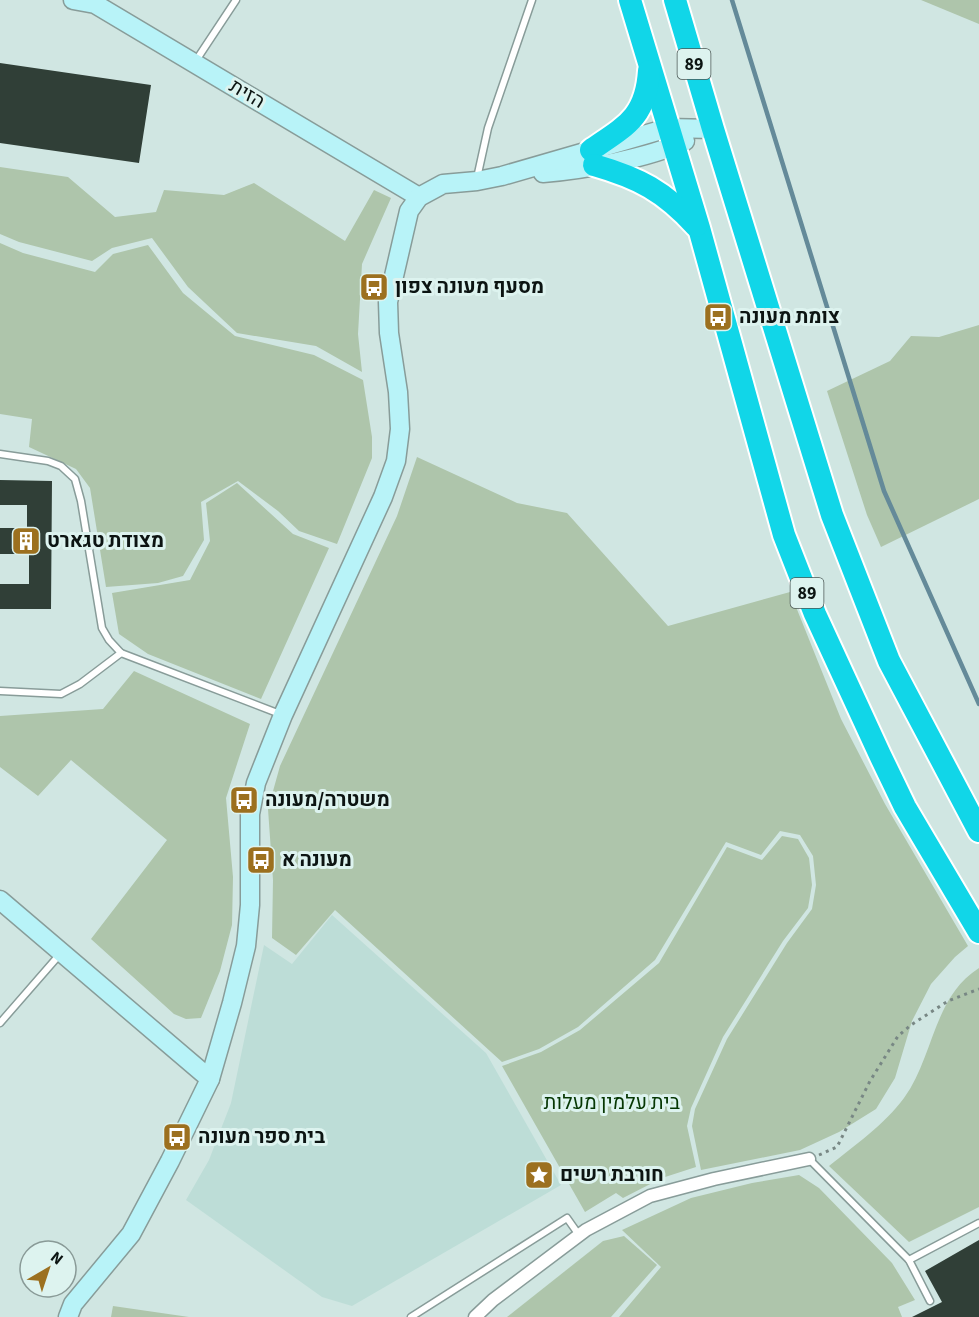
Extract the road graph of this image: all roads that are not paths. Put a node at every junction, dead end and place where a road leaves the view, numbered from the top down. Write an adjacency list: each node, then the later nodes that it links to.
1 (73, 0): 6 (main road, הזית)
2 (236, 0): 7 (lane)
3 (532, 0): 12 (lane)
4 (630, 0): 8 (highway, 89)
5 (675, 0): 9 (highway, 89)
6 (96, 2): 7 (main road, הזית)
7 (195, 63): 13 (main road, הזית)
8 (650, 63): 10 (highway, 89); 11 (highway)
9 (713, 129): 10 (main road); 19 (highway, 89)
10 (671, 137): 11 (main road); 14 (highway, 89)
11 (592, 158): 12 (main road); 14 (highway)
12 (477, 181): 13 (main road)
13 (418, 196): 18 (main road)
14 (699, 228): 21 (highway, 89)
15 (0, 454): 16 (lane)
16 (121, 653): 17 (lane); 18 (lane)
17 (0, 691)
18 (283, 715): 24 (main road)
19 (979, 831)
20 (0, 900): 22 (main road)
21 (979, 932)
22 (61, 953): 23 (lane); 24 (main road)
23 (0, 1023)
24 (210, 1079): 30 (main road)
25 (809, 1159): 27 (street); 28 (lane)
26 (979, 1224): 28 (lane)
27 (579, 1235): 31 (lane); 32 (street)
28 (909, 1260): 29 (lane)
29 (930, 1301)
30 (68, 1317)
31 (411, 1317)
32 (475, 1317)

